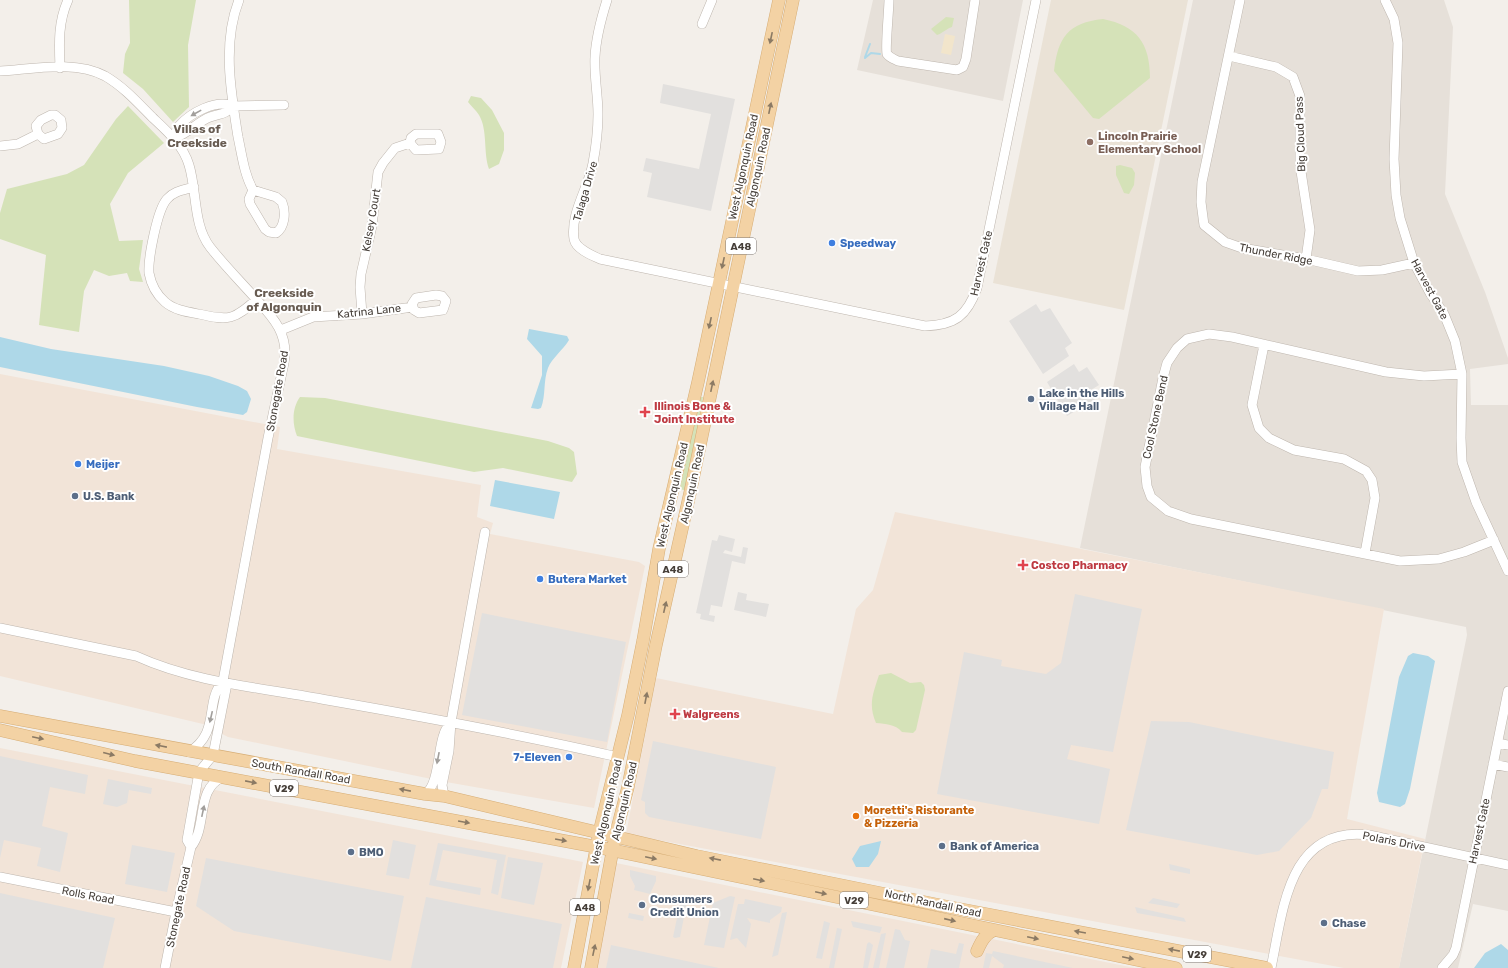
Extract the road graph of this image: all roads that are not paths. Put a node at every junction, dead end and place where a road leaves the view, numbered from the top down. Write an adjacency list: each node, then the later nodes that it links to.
1 (68, 0): 14 (street)
2 (240, 0): 17 (street)
3 (606, 0): 26 (street, Talaga Drive)
4 (712, 0): 12 (street)
5 (779, 0): 26 (main road, West Algonquin Road / A48, one-way to 26)
6 (794, 0): 27 (main road, Algonquin Road / A48, one-way to 6)
7 (889, 0): 8 (street)
8 (975, 0)
9 (1036, 0): 27 (street, Harvest Gate)
10 (1240, 0): 13 (street, Thunder Ridge)
11 (1385, 0): 25 (street, Harvest Gate)
12 (702, 24)
13 (1229, 56): 24 (street, Big Cloud Pass); 24 (street, Thunder Ridge)
14 (60, 68): 15 (street, Stonegate Road); 19 (street, Stonegate Road)
15 (0, 71)
16 (284, 105): 17 (street)
17 (233, 106): 19 (street); 23 (street)
18 (38, 134): 21 (street)
19 (174, 138): 22 (street, Stonegate Road)
20 (410, 143): 30 (street, Kelsey Court)
21 (0, 146)
22 (194, 187): 28 (street, Stonegate Road); 28 (street)
23 (253, 190): 23 (street)
24 (1306, 259): 25 (street, Thunder Ridge)
25 (1414, 263): 33 (street, Harvest Gate)
26 (718, 285): 27 (street, Talaga Drive); 48 (main road, West Algonquin Road / A48, one-way to 48)
27 (732, 287): 56 (main road, Algonquin Road / A48, one-way to 27)
28 (256, 299): 31 (street, Stonegate Road)
29 (413, 307): 30 (street, Katrina Lane)
30 (362, 314): 31 (street, Katrina Lane)
31 (281, 330): 39 (street, Stonegate Road)
32 (1264, 345): 33 (street, Cool Stone Bend); 36 (street); 36 (street, Cool Stone Bend)
33 (1462, 374): 35 (street, Harvest Gate)
34 (485, 532): 42 (street)
35 (1494, 540): 36 (street, Cool Stone Bend); 37 (street, Harvest Gate)
36 (1365, 553)
37 (1508, 571)
38 (0, 628): 39 (street)
39 (223, 681): 42 (street); 46 (street, Stonegate Road, one-way to 46); 47 (street, Stonegate Road)
40 (1508, 690): 44 (street, Harvest Gate)
41 (0, 716): 46 (main road, South Randall Road / V29, one-way to 41)
42 (451, 722): 48 (street); 53 (street, one-way to 53); 54 (street)
43 (0, 730): 51 (main road, South Randall Road / V29, one-way to 51)
44 (1498, 743): 45 (street); 49 (street, Harvest Gate)
45 (1508, 745)
46 (189, 752): 47 (main road, South Randall Road / V29)
47 (213, 755): 51 (street, Stonegate Road); 53 (main road, South Randall Road / V29, one-way to 47)
48 (618, 757): 55 (main road, West Algonquin Road / A48)
49 (1493, 764): 50 (street); 60 (street, Harvest Gate)
50 (1508, 767)
51 (199, 772): 52 (main road, South Randall Road / V29); 57 (street, Stonegate Road)
52 (223, 776): 57 (street, Stonegate Road, one-way to 52); 58 (main road, South Randall Road / V29, one-way to 58)
53 (425, 794): 54 (main road, South Randall Road / V29)
54 (444, 796): 55 (main road, South Randall Road / V29)
55 (599, 833): 56 (main road, North Randall Road / V29); 58 (main road, West Algonquin Road / A48)
56 (615, 837): 59 (main road, Algonquin Road / A48); 72 (main road, North Randall Road / V29, one-way to 56)
57 (191, 847): 63 (street, Stonegate Road)
58 (597, 847): 59 (main road, North Randall Road / V29); 65 (main road, West Algonquin Road / A48, one-way to 65)
59 (613, 850): 64 (main road, North Randall Road / V29, one-way to 64); 70 (main road, Algonquin Road / A48, one-way to 59)
60 (1473, 857): 61 (street, Polaris Drive); 73 (street, Polaris Drive); 74 (street, Harvest Gate)
61 (1508, 865)
62 (0, 877): 63 (street, Rolls Road)
63 (176, 912): 67 (street, Stonegate Road)
64 (994, 930): 66 (main road); 71 (main road, North Randall Road / V29, one-way to 71)
65 (581, 932): 68 (main road, West Algonquin Road / A48); 69 (main road)
66 (977, 951)
67 (166, 968)
68 (574, 968)
69 (578, 968)
70 (591, 968)
71 (1176, 968)
72 (1267, 968)
73 (1271, 968)
74 (1442, 968)

